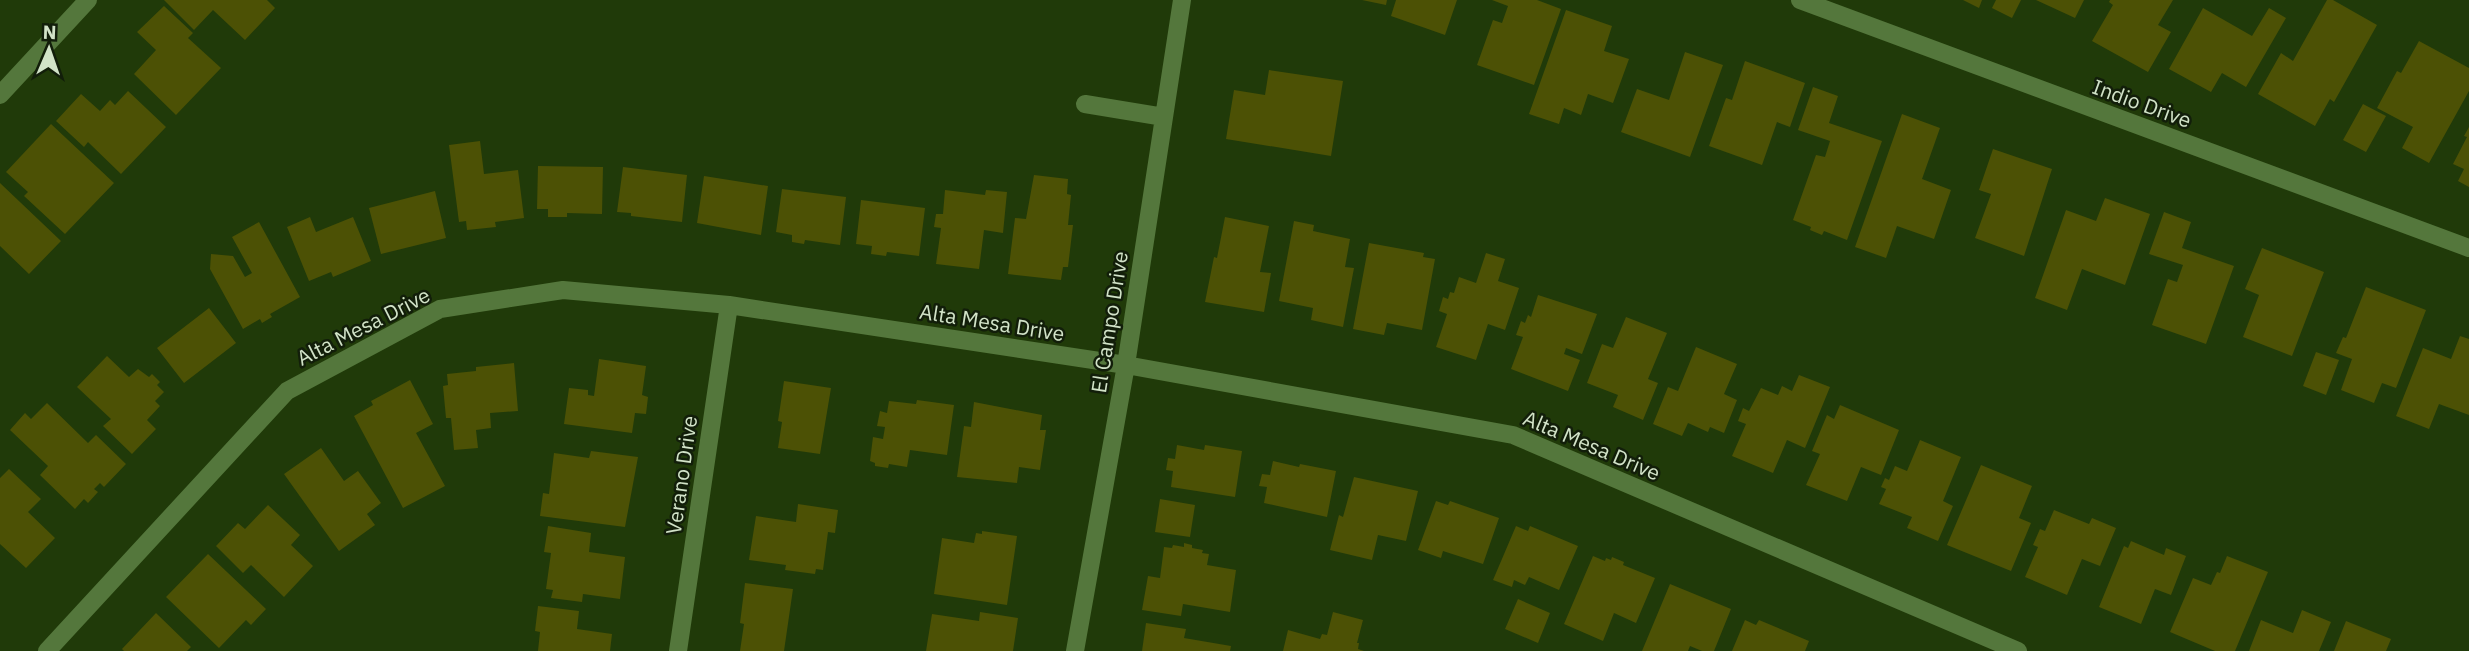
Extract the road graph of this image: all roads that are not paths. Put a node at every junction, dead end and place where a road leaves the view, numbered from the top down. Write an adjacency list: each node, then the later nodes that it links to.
1 (88, 0): 4 (street)
2 (1182, 0): 6 (street, El Campo Drive)
3 (1800, 0): 7 (street, Indio Drive)
4 (0, 94)
5 (1085, 104): 6 (street)
6 (1164, 117): 9 (street, El Campo Drive)
7 (2469, 248)
8 (729, 305): 9 (street, Alta Mesa Drive); 10 (street, Alta Mesa Drive); 11 (street, Verano Drive)
9 (1126, 365): 12 (street, El Campo Drive); 13 (street, Alta Mesa Drive)
10 (47, 651)
11 (678, 651)
12 (1075, 651)
13 (2018, 651)

